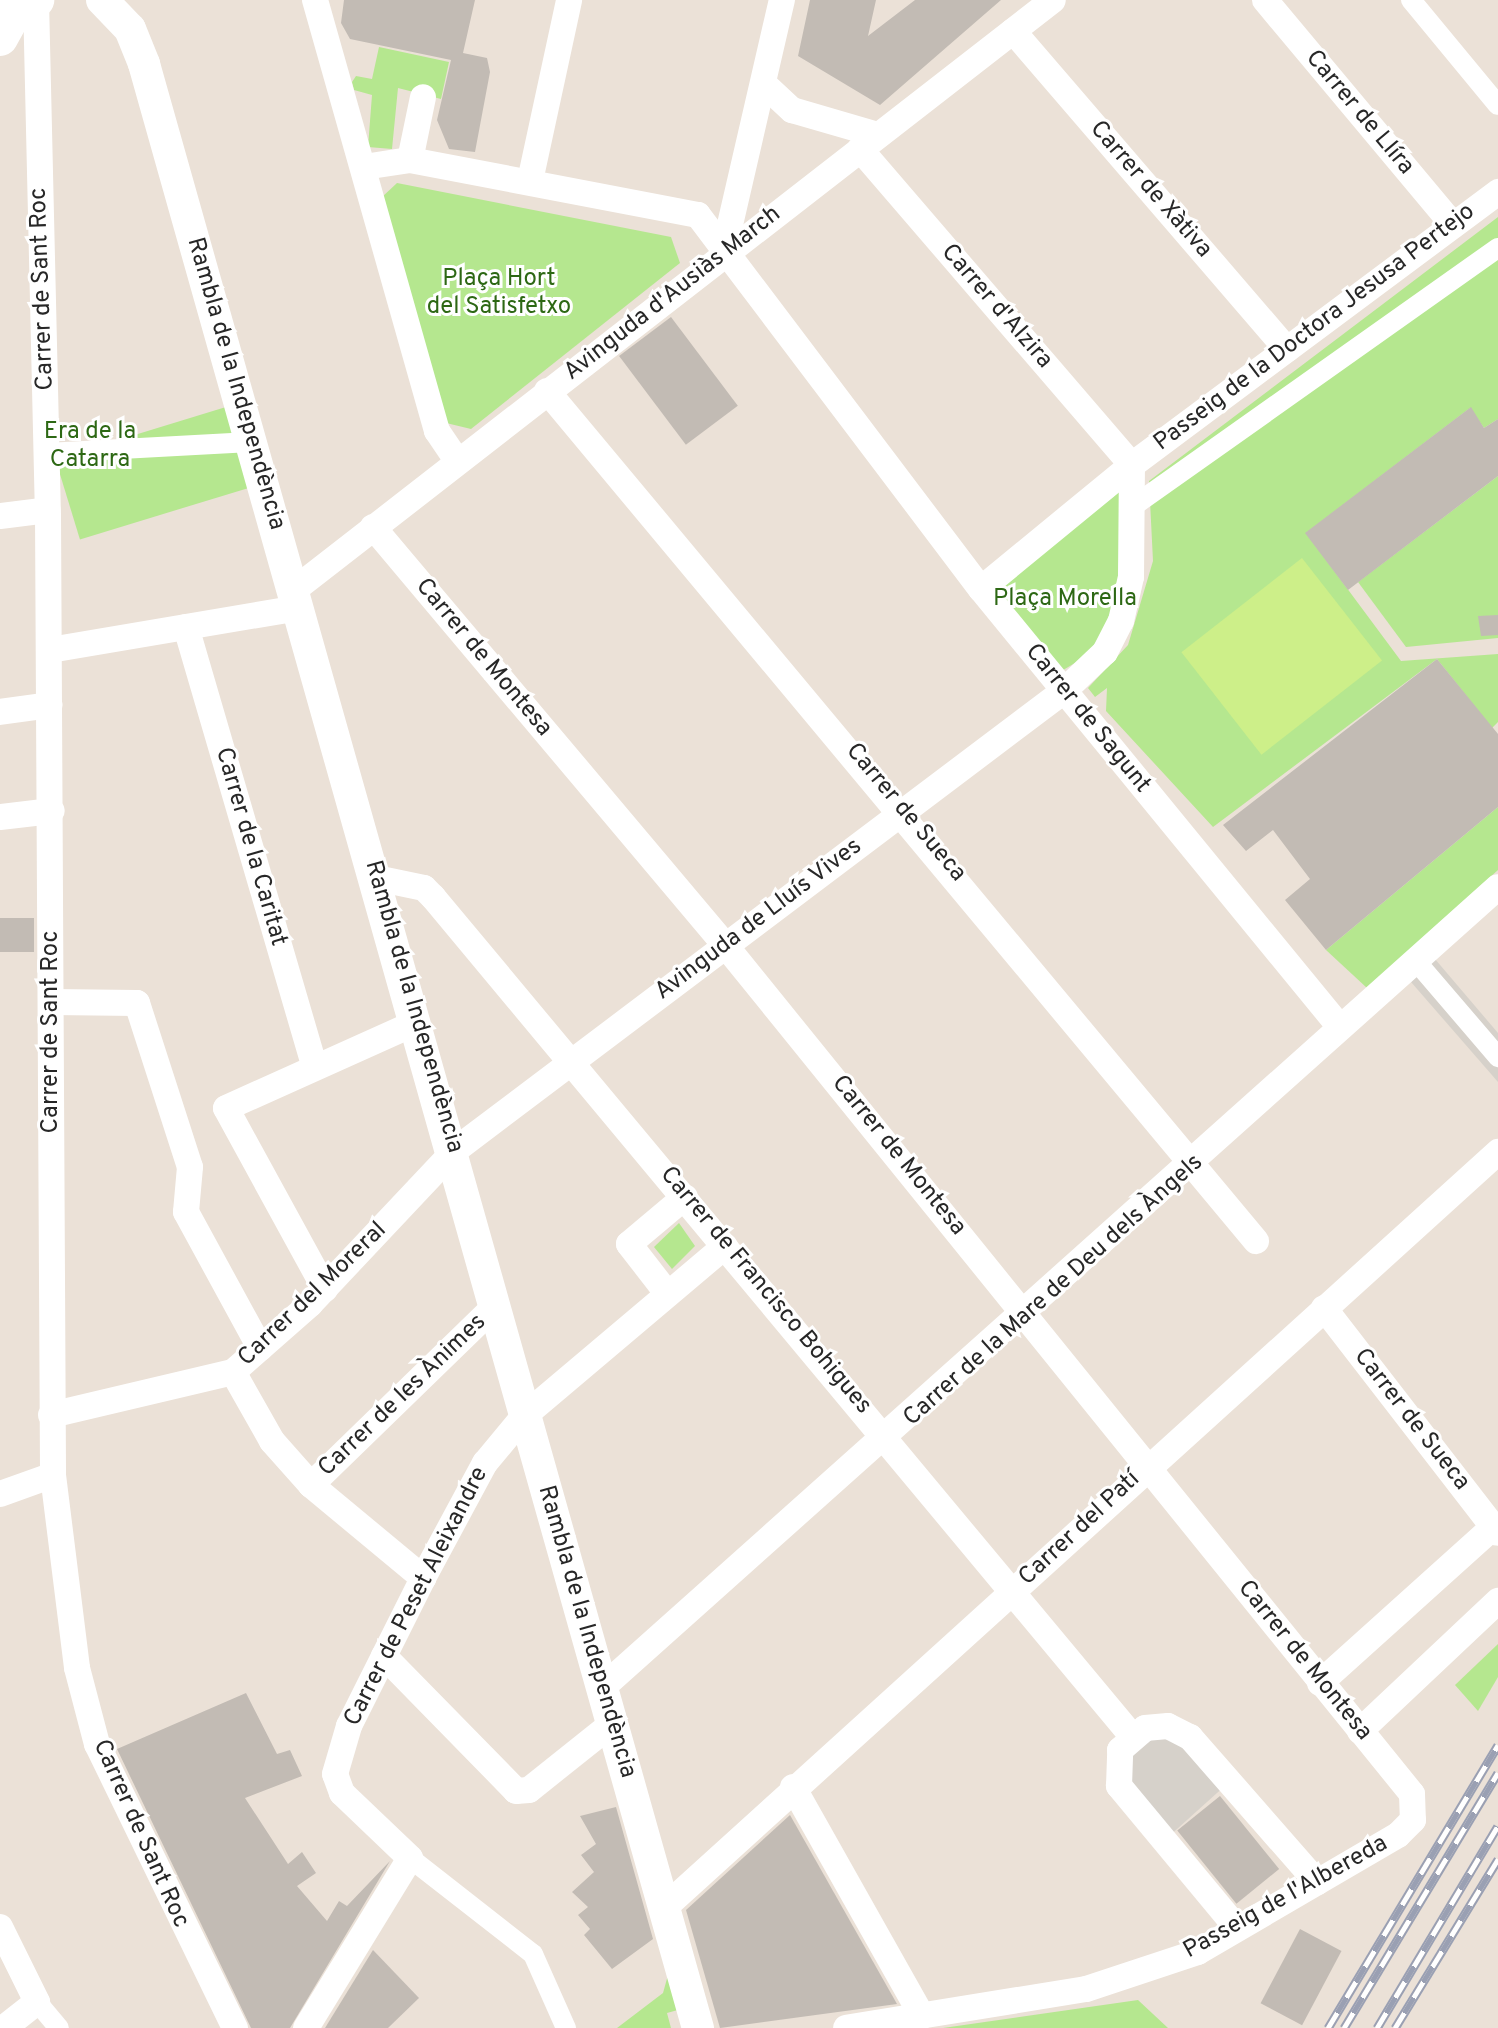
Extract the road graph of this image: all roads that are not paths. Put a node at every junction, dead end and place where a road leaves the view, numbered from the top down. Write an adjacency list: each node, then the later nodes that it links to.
1 (102, 0): 24 (street, Rambla de la Independència)
2 (315, 0): 16 (street)
3 (782, 0): 11 (street)
4 (1053, 0): 9 (street, Avinguda d'Ausiàs March)
5 (1265, 0): 19 (street, Carrer de Llíra)
6 (1411, 0): 13 (street)
7 (567, 1): 17 (street)
8 (22, 3): 10 (main road); 25 (street, Carrer de Sant Roc)
9 (1013, 31): 14 (street, Avinguda d'Ausiàs March); 22 (street, Carrer de Xàtiva)
10 (0, 38)
11 (765, 85): 14 (street); 21 (street)
12 (423, 97): 15 (street)
13 (1498, 105)
14 (869, 142): 21 (street, Avinguda d'Ausiàs March); 27 (street, Carrer d'Alzira)
15 (410, 160): 16 (street, Carrer de Sagunt); 17 (street, Carrer de Sagunt)
16 (364, 167): 26 (street)
17 (530, 181): 21 (street, Carrer de Sagunt)
18 (1498, 192): 19 (street, Passeig de la Doctora Jesusa Pertejo)
19 (1453, 225): 22 (street, Passeig de la Doctora Jesusa Pertejo)
20 (1498, 248): 28 (street, Passeig de la Doctora Jesusa Pertejo)
21 (723, 255): 23 (street, Avinguda d'Ausiàs March); 32 (street, Carrer de Sagunt)
22 (1287, 349): 27 (street, Passeig de la Doctora Jesusa Pertejo)
23 (547, 391): 26 (street, Avinguda d'Ausiàs March); 40 (street, Carrer de Sueca)
24 (251, 442): 25 (street); 33 (street, Rambla de la Independència)
25 (47, 453): 29 (street, Carrer de Sant Roc)
26 (457, 461): 31 (street, Avinguda d'Ausiàs March)
27 (1132, 465): 28 (street, Avinguda de Lluís Vives); 32 (street, Passeig de la Doctora Jesusa Pertejo)
28 (1132, 507): 36 (street, Avinguda de Lluís Vives)
29 (48, 510): 30 (street); 35 (street, Carrer de Sant Roc)
30 (0, 516)
31 (373, 527): 33 (street, Avinguda d'Ausiàs March); 44 (street, Carrer de Montesa)
32 (981, 589): 36 (street, Carrer de Sagunt)
33 (296, 599): 34 (street); 42 (street, Rambla de la Independència)
34 (186, 627): 35 (street); 51 (street, Carrer de la Caritat)
35 (50, 650): 37 (street, Carrer de Sant Roc)
36 (1065, 690): 40 (street, Avinguda de Lluís Vives); 48 (street, Carrer de Sagunt)
37 (50, 705): 38 (street); 39 (street, Carrer de Sant Roc)
38 (0, 712)
39 (52, 811): 41 (street); 46 (street, Carrer de Sant Roc)
40 (904, 811): 44 (street, Avinguda de Lluís Vives); 54 (street, Carrer de Sueca)
41 (0, 817)
42 (376, 878): 47 (street, Rambla de la Independència); 50 (street, Carrer de Francisco Bohigues)
43 (1498, 887): 45 (street, Carrer de la Mare de Deu dels Àngels)
44 (725, 945): 50 (street, Avinguda de Lluís Vives); 62 (street, Carrer de Montesa)
45 (1415, 960): 48 (street, Carrer de la Mare de Deu dels Àngels); 49 (street)
46 (52, 1002): 63 (street); 65 (street, Carrer de Sant Roc)
47 (417, 1022): 51 (street); 52 (street, Rambla de la Independència)
48 (1339, 1026): 54 (street, Carrer de la Mare de Deu dels Àngels)
49 (1498, 1057)
50 (573, 1060): 52 (street, Avinguda de Lluís Vives); 55 (street, Carrer de Francisco Bohigues)
51 (314, 1066): 58 (street)
52 (454, 1151): 58 (street, Carrer del Moreral); 60 (street, Rambla de la Independència)
53 (1498, 1152): 61 (street, Carrer del Patí)
54 (1194, 1166): 56 (street, Carrer de Sueca); 62 (street, Carrer de la Mare de Deu dels Àngels)
55 (685, 1197): 57 (street, Carrer de Francisco Bohigues); 59 (street)
56 (1256, 1241)
57 (725, 1246): 59 (street, Carrer de Peset Aleixandre); 67 (street, Carrer de Francisco Bohigues)
58 (325, 1289): 63 (street, Carrer del Moreral)
59 (667, 1293): 66 (street, Carrer de Peset Aleixandre)
60 (495, 1306): 66 (street, Rambla de la Independència); 70 (street, Carrer de les Ànimes)
61 (1324, 1308): 68 (street, Carrer del Patí); 72 (street, Carrer de Sueca)
62 (1027, 1314): 67 (street, Carrer de la Mare de Deu dels Àngels); 68 (street, Carrer de Montesa)
63 (260, 1348): 64 (street, Carrer del Moreral)
64 (233, 1372): 65 (street, Carrer del Moreral); 70 (street)
65 (51, 1415): 69 (street, Carrer de Sant Roc)
66 (524, 1416): 73 (street, Carrer de Peset Aleixandre); 78 (street, Rambla de la Independència)
67 (889, 1439): 74 (street, Carrer de Francisco Bohigues); 78 (street, Carrer de la Mare de Deu dels Àngels)
68 (1150, 1464): 74 (street, Carrer del Patí); 77 (street, Carrer de Montesa)
69 (53, 1475): 71 (street); 93 (street, Carrer de Sant Roc)
70 (311, 1485): 73 (street)
71 (0, 1494)
72 (1496, 1530): 77 (street)
73 (423, 1578): 76 (street, Carrer de Peset Aleixandre)
74 (1012, 1591): 81 (street, Carrer de Francisco Bohigues); 82 (street, Carrer del Patí)
75 (1498, 1601): 80 (street)
76 (384, 1656): 79 (street); 84 (street, Carrer de Peset Aleixandre)
77 (1320, 1683): 80 (street, Carrer de Montesa)
78 (603, 1687): 79 (street, Rambla de la Independència)
79 (613, 1723): 86 (street, Rambla de la Independència)
80 (1360, 1731): 83 (street, Carrer de Montesa)
81 (1132, 1736): 85 (street); 88 (street)
82 (793, 1787): 86 (street, Carrer del Patí); 90 (street)
83 (1412, 1794): 85 (street, Passeig de l'Albereda)
84 (410, 1858): 94 (street); 95 (street, Carrer de Peset Aleixandre)
85 (1317, 1882): 88 (street, Passeig de l'Albereda)
86 (664, 1908): 96 (street, Rambla de la Independència)
87 (0, 1927): 89 (street)
88 (1237, 1928): 90 (street, Passeig de l'Albereda)
89 (37, 2002): 91 (street); 92 (street)
90 (922, 2016): 97 (street, Passeig de l'Albereda)
91 (4, 2028)
92 (59, 2028)
93 (235, 2028)
94 (306, 2028)
95 (566, 2028)
96 (698, 2028)
97 (846, 2028)

